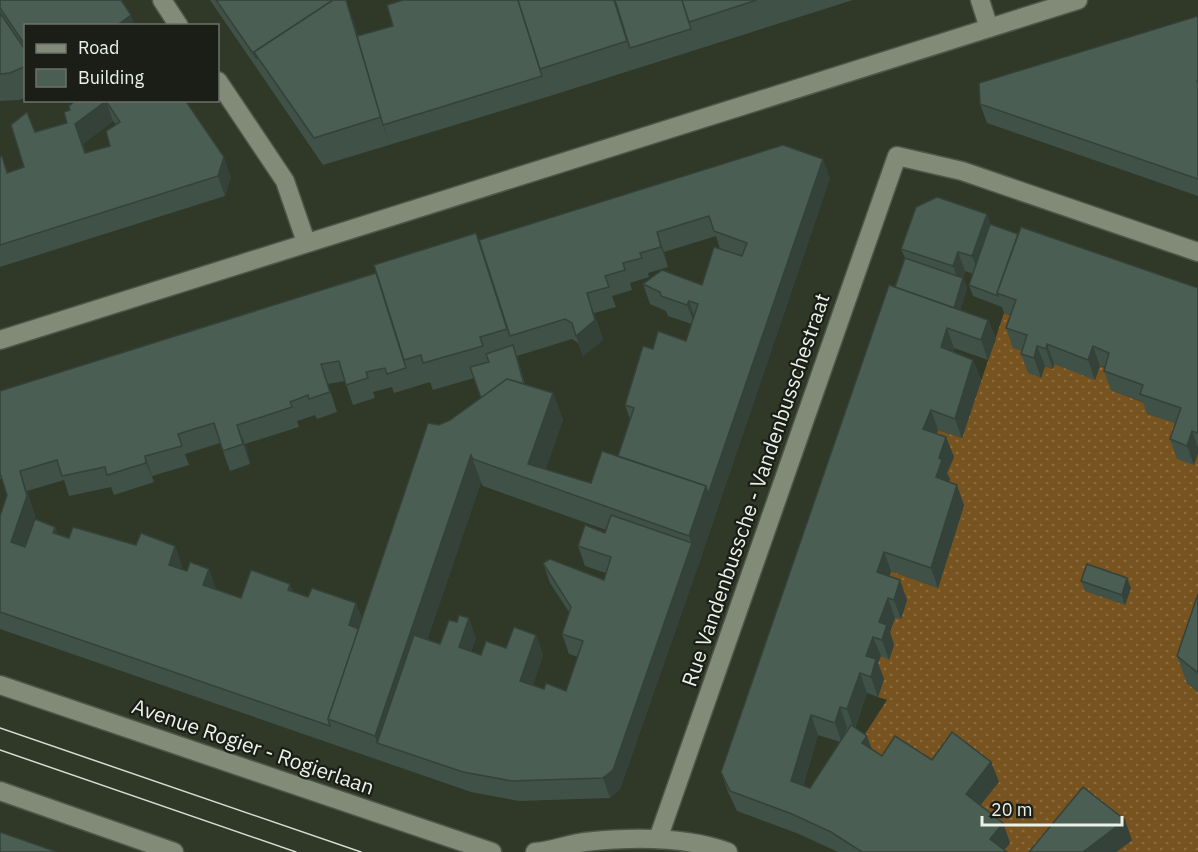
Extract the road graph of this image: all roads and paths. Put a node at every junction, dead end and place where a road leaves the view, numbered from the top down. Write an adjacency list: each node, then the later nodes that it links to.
1 (162, 0): 4 (street)
2 (980, 0): 5 (street)
3 (1078, 0): 5 (street)
4 (178, 24)
5 (989, 28): 7 (street)
6 (219, 82): 7 (street)
7 (306, 242): 9 (street)
8 (1198, 252): 12 (street, Rue Vandenbussche - Vandenbusschestraat)
9 (0, 340)
10 (0, 685): 14 (street, Avenue Rogier - Rogierlaan)
11 (0, 791): 13 (street)
12 (658, 839): 15 (street); 16 (street)
13 (174, 852)
14 (492, 852)
15 (535, 852)
16 (728, 852)

